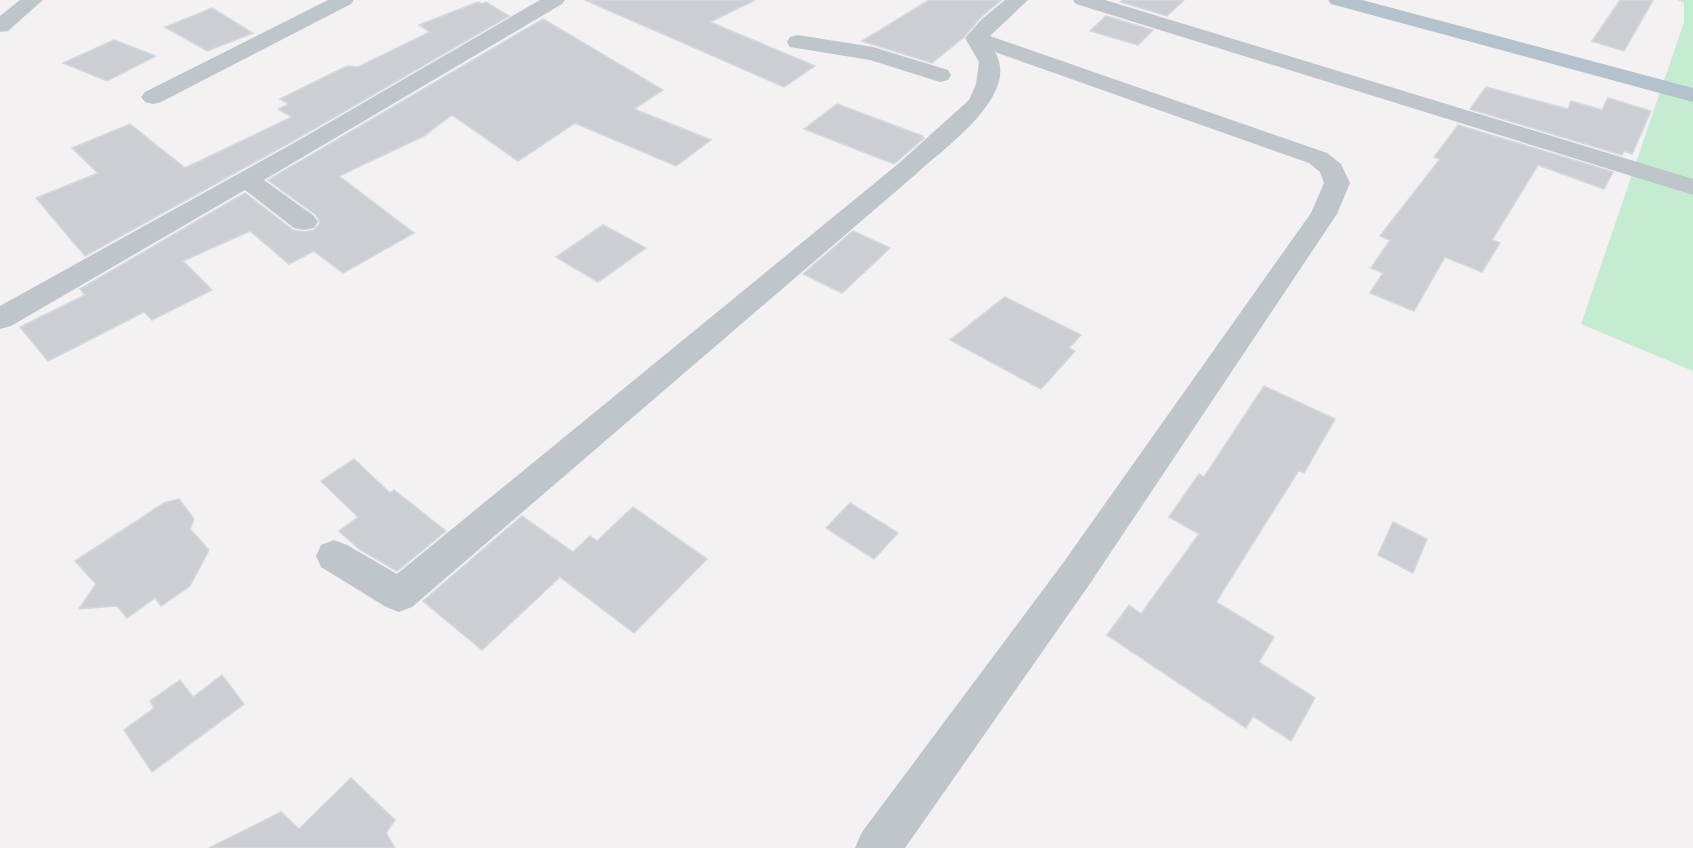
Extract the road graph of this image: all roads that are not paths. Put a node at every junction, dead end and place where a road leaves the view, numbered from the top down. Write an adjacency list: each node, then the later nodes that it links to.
1 (13, 0): 8 (street)
2 (33, 0): 9 (street)
3 (344, 0): 15 (street)
4 (555, 0): 16 (street)
5 (1018, 0): 10 (street)
6 (1083, 0): 17 (street)
7 (1338, 0): 14 (main road)
8 (0, 7)
9 (0, 26)
10 (977, 40): 12 (street); 20 (street); 21 (street)
11 (798, 42): 12 (street)
12 (940, 75): 13 (street)
13 (923, 94)
14 (1693, 95)
15 (153, 97)
16 (246, 179): 18 (street); 19 (street)
17 (1693, 187)
18 (304, 222)
19 (0, 319)
20 (334, 556)
21 (878, 848)

